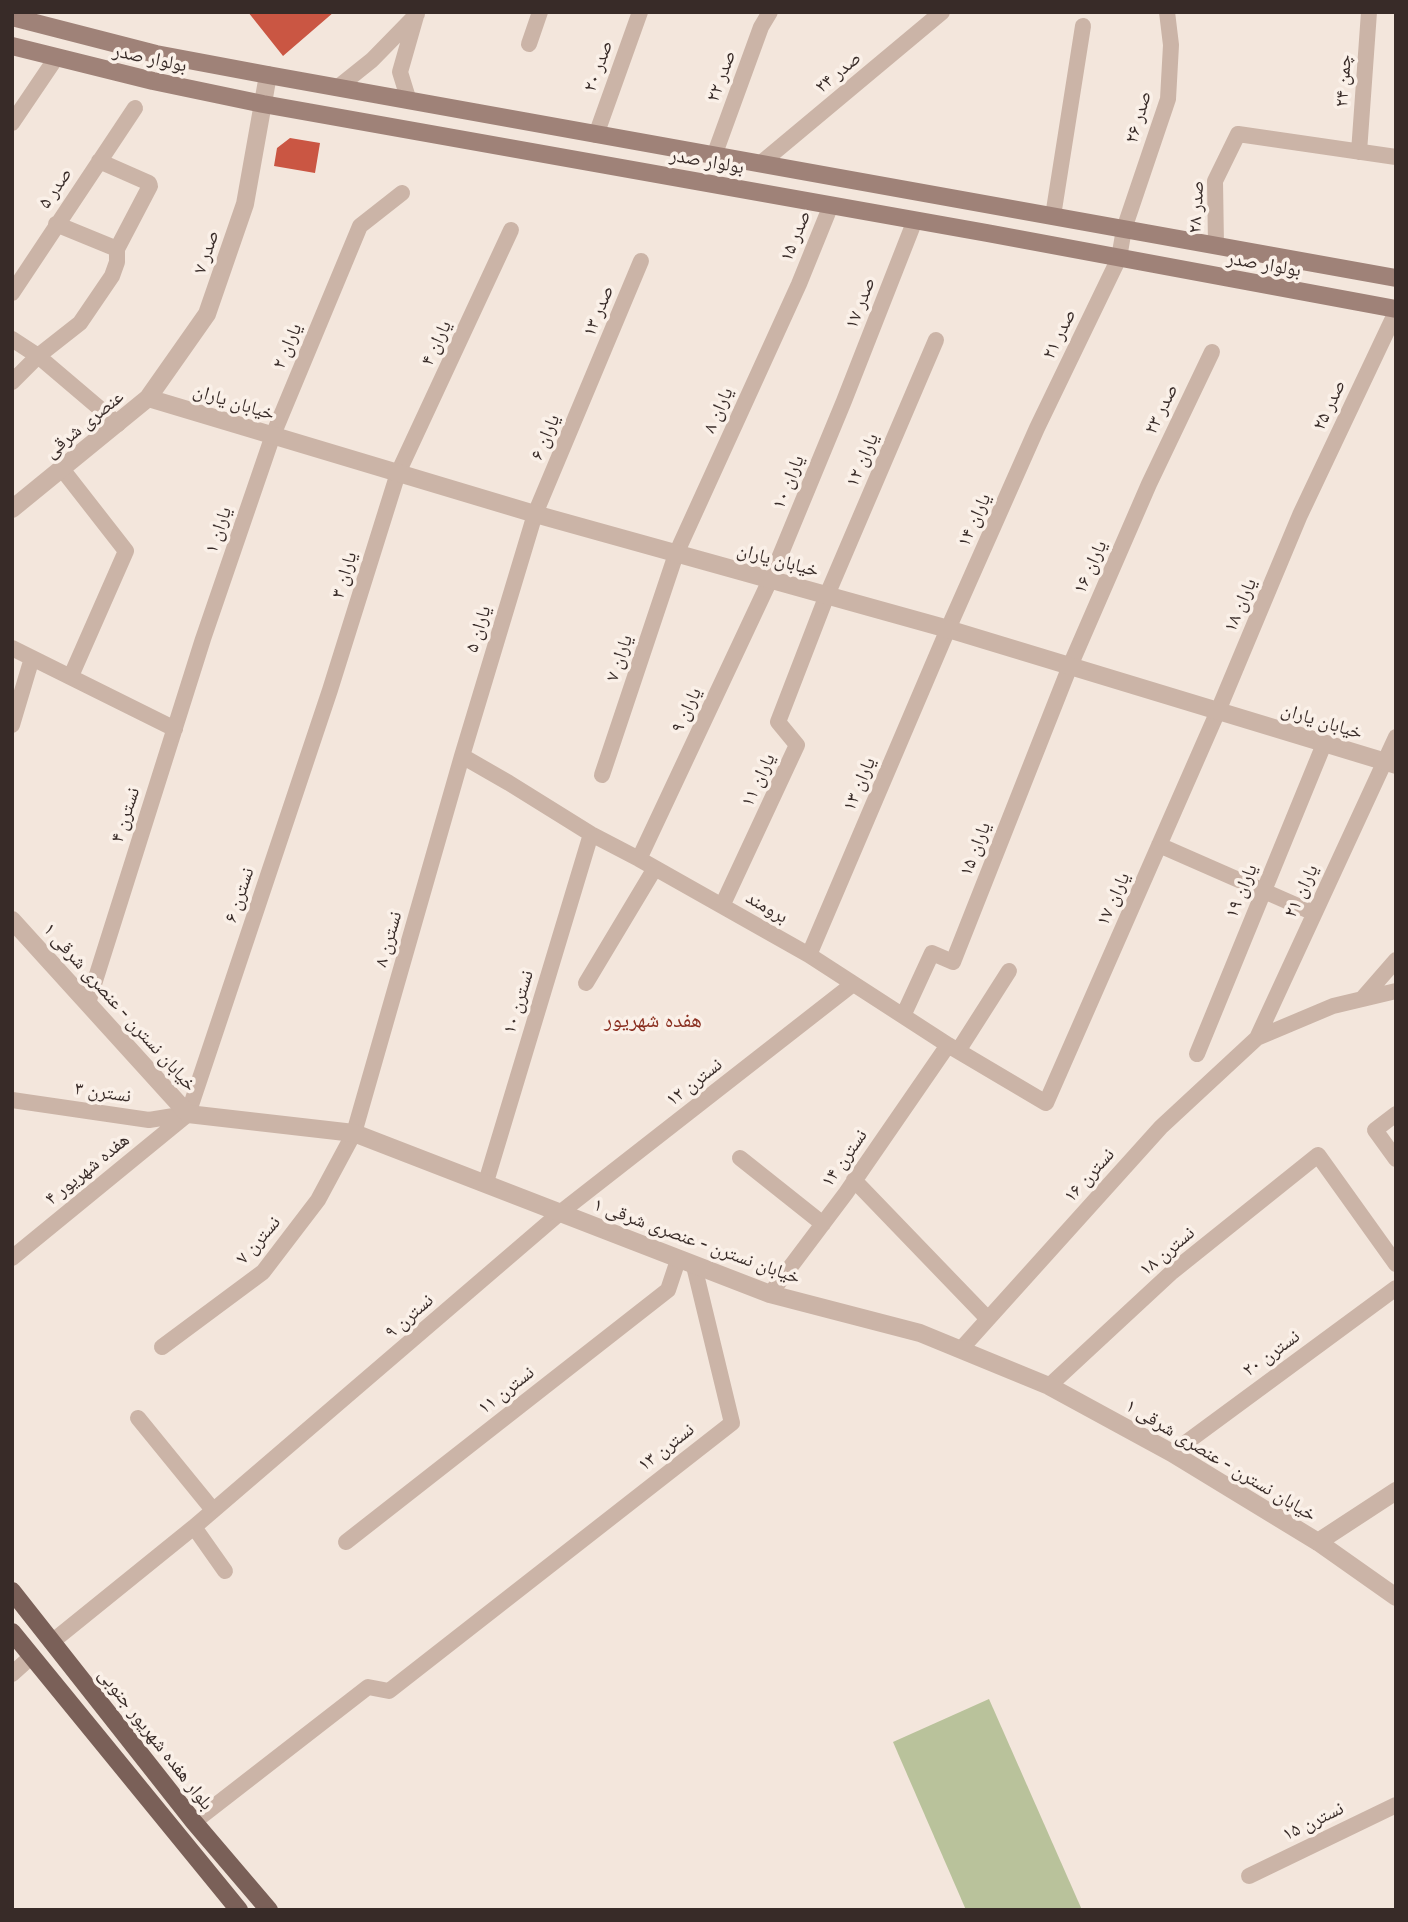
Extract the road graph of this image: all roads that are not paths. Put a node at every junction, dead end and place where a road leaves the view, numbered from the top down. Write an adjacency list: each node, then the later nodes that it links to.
1 (540, 12): 10 (street)
2 (640, 12): 19 (street, صدر ۲۰)
3 (770, 12): 21 (street, صدر ۲۲)
4 (943, 12): 24 (street, صدر ۲۴)
5 (1167, 12): 30 (street, صدر ۲۶)
6 (1369, 12): 20 (street, چمن ۲۴)
7 (418, 13): 14 (street); 15 (street)
8 (12, 17): 13 (main road, بولوار صدر)
9 (1083, 26): 27 (street)
10 (529, 44)
11 (12, 46): 12 (main road, بولوار صدر)
12 (56, 58): 16 (main road, بولوار صدر); 18 (street)
13 (268, 75): 14 (main road, بولوار صدر); 16 (street, صدر ۷)
14 (337, 88): 15 (main road, بولوار صدر)
15 (409, 101): 19 (main road, بولوار صدر)
16 (263, 104): 26 (main road, بولوار صدر); 46 (street, صدر ۷)
17 (135, 108): 23 (street, صدر ۵)
18 (12, 123)
19 (596, 135): 21 (main road, بولوار صدر)
20 (1359, 152): 22 (street); 32 (street, صدر ۲۸)
21 (714, 156): 24 (main road, بولوار صدر)
22 (1396, 157)
23 (99, 161): 29 (street, صدر ۵); 33 (street)
24 (760, 164): 27 (main road, بولوار صدر)
25 (402, 193): 50 (street, یاران ۲)
26 (831, 205): 28 (main road, بولوار صدر); 37 (street, صدر ۱۵)
27 (1053, 216): 30 (main road, بولوار صدر)
28 (915, 220): 34 (main road, بولوار صدر); 47 (street, صدر ۱۷)
29 (56, 224): 33 (street); 38 (street, صدر ۵)
30 (1124, 229): 32 (main road, بولوار صدر); 34 (street, صدر ۲۶)
31 (511, 230): 52 (street, یاران ۴)
32 (1216, 246): 36 (main road, بولوار صدر)
33 (117, 249): 43 (street)
34 (1119, 258): 39 (main road, بولوار صدر); 49 (street, صدر ۲۱)
35 (641, 261): 44 (street, صدر ۱۳)
36 (1396, 278)
37 (799, 284): 57 (street, یاران ۸)
38 (12, 293)
39 (1396, 311): 56 (street, صدر ۲۵)
40 (12, 339): 43 (street)
41 (936, 340): 59 (street, یاران ۱۲)
42 (1212, 352): 53 (street, صدر ۲۳)
43 (38, 356): 45 (street); 48 (street)
44 (594, 376): 55 (street, یاران ۶)
45 (12, 382)
46 (148, 398): 48 (street, عنصری شرقی); 50 (street, خیابان یاران)
47 (844, 401): 58 (street, یاران ۱۰)
48 (118, 424): 51 (street, عنصری شرقی)
49 (1037, 428): 60 (street, یاران ۱۴)
50 (272, 435): 52 (street, خیابان یاران); 61 (street, یاران ۱)
51 (62, 469): 54 (street, عنصری شرقی); 65 (street)
52 (398, 473): 55 (street, خیابان یاران); 66 (street, یاران ۳)
53 (1149, 484): 64 (street, یاران ۱۶)
54 (12, 509)
55 (535, 514): 57 (street, خیابان یاران); 72 (street, یاران ۵)
56 (1300, 515): 67 (street, یاران ۱۸)
57 (676, 554): 58 (street, خیابان یاران); 74 (street, یاران ۷)
58 (770, 580): 59 (street, خیابان یاران); 77 (street, یاران ۹)
59 (827, 595): 60 (street, خیابان یاران); 80 (street, یاران ۱۱)
60 (948, 629): 64 (street, خیابان یاران); 83 (street, یاران ۱۳)
61 (203, 639): 69 (street, نسترن ۴)
62 (12, 648): 63 (street)
63 (32, 657): 65 (street); 68 (street)
64 (1069, 666): 67 (street, خیابان یاران); 91 (street, یاران ۱۵)
65 (71, 676): 69 (street)
66 (330, 690): 97 (street, نسترن ۶)
67 (1218, 711): 71 (street, خیابان یاران); 76 (street, یاران ۱۷)
68 (12, 725)
69 (175, 729): 90 (street, نسترن ۴)
70 (1396, 737): 73 (street, یاران ۲۱)
71 (1324, 744): 73 (street, خیابان یاران); 79 (street, یاران ۱۹)
72 (462, 756): 75 (street, برومند); 100 (street, نسترن ۸)
73 (1390, 763): 81 (street, یاران ۲۱)
74 (602, 775)
75 (590, 834): 77 (street, برومند); 105 (street, نسترن ۱۰)
76 (1160, 845): 79 (street); 96 (street, یاران ۱۷)
77 (639, 859): 78 (street, برومند)
78 (655, 868): 80 (street, برومند); 86 (street)
79 (1264, 891): 81 (street); 94 (street, یاران ۱۹)
80 (722, 906): 83 (street, برومند)
81 (1314, 913): 92 (street, یاران ۲۱)
82 (12, 920): 90 (street, خیابان نسترن - عنصری شرقی ۱)
83 (809, 955): 87 (street, برومند)
84 (1396, 960): 89 (street)
85 (1009, 971): 93 (street, نسترن ۱۴)
86 (586, 983)
87 (853, 984): 91 (street, برومند); 106 (street, نسترن ۱۲)
88 (1396, 991): 89 (street)
89 (1362, 999): 92 (street)
90 (88, 1003): 97 (street, خیابان نسترن - عنصری شرقی ۱)
91 (903, 1016): 93 (street, برومند)
92 (1257, 1038): 113 (street, نسترن ۱۶)
93 (953, 1048): 96 (street, برومند); 104 (street, نسترن ۱۴)
94 (1197, 1055)
95 (12, 1100): 99 (street, نسترن ۳)
96 (1046, 1103)
97 (188, 1114): 99 (street, نسترن ۳); 100 (street, خیابان نسترن - عنصری شرقی ۱); 101 (street, هفده شهریور ۴)
98 (1396, 1114): 103 (street)
99 (149, 1120): 101 (street)
100 (354, 1133): 105 (street, خیابان نسترن - عنصری شرقی ۱); 114 (street, نسترن ۷)
101 (156, 1140): 108 (street, هفده شهریور ۴)
102 (740, 1158): 107 (street)
103 (1396, 1159)
104 (854, 1180): 107 (street, نسترن ۱۴); 113 (street)
105 (486, 1182): 106 (street, خیابان نسترن - عنصری شرقی ۱)
106 (561, 1212): 109 (street, خیابان نسترن - عنصری شرقی ۱); 120 (street, نسترن ۹)
107 (823, 1223): 112 (street, نسترن ۱۴)
108 (12, 1258)
109 (686, 1263): 112 (street, خیابان نسترن - عنصری شرقی ۱); 122 (street, نسترن ۱۱); 132 (street, نسترن ۱۳)
110 (1396, 1264): 116 (street, نسترن ۱۸)
111 (1396, 1288): 118 (street, نسترن ۲۰)
112 (770, 1294): 115 (street, خیابان نسترن - عنصری شرقی ۱)
113 (988, 1319): 115 (street, نسترن ۱۶)
114 (162, 1347)
115 (961, 1349): 116 (street, خیابان نسترن - عنصری شرقی ۱)
116 (1049, 1385): 118 (street, خیابان نسترن - عنصری شرقی ۱)
117 (138, 1418): 120 (street)
118 (1172, 1453): 123 (street, خیابان نسترن - عنصری شرقی ۱)
119 (1396, 1491): 123 (street)
120 (213, 1510): 121 (street, نسترن ۹)
121 (194, 1527): 124 (street); 128 (street, نسترن ۹)
122 (346, 1542)
123 (1318, 1542): 126 (street, خیابان نسترن - عنصری شرقی ۱)
124 (225, 1570)
125 (12, 1591): 128 (main road, بلوار هفده شهریور جنوبی)
126 (1396, 1597)
127 (12, 1632): 129 (main road)
128 (53, 1641): 132 (main road, بلوار هفده شهریور جنوبی)
129 (32, 1657): 130 (street); 134 (main road)
130 (12, 1674)
131 (1396, 1805): 133 (street, نسترن ۱۵)
132 (194, 1822): 135 (main road, بلوار هفده شهریور جنوبی)
133 (1249, 1875)
134 (239, 1910)
135 (269, 1910)

